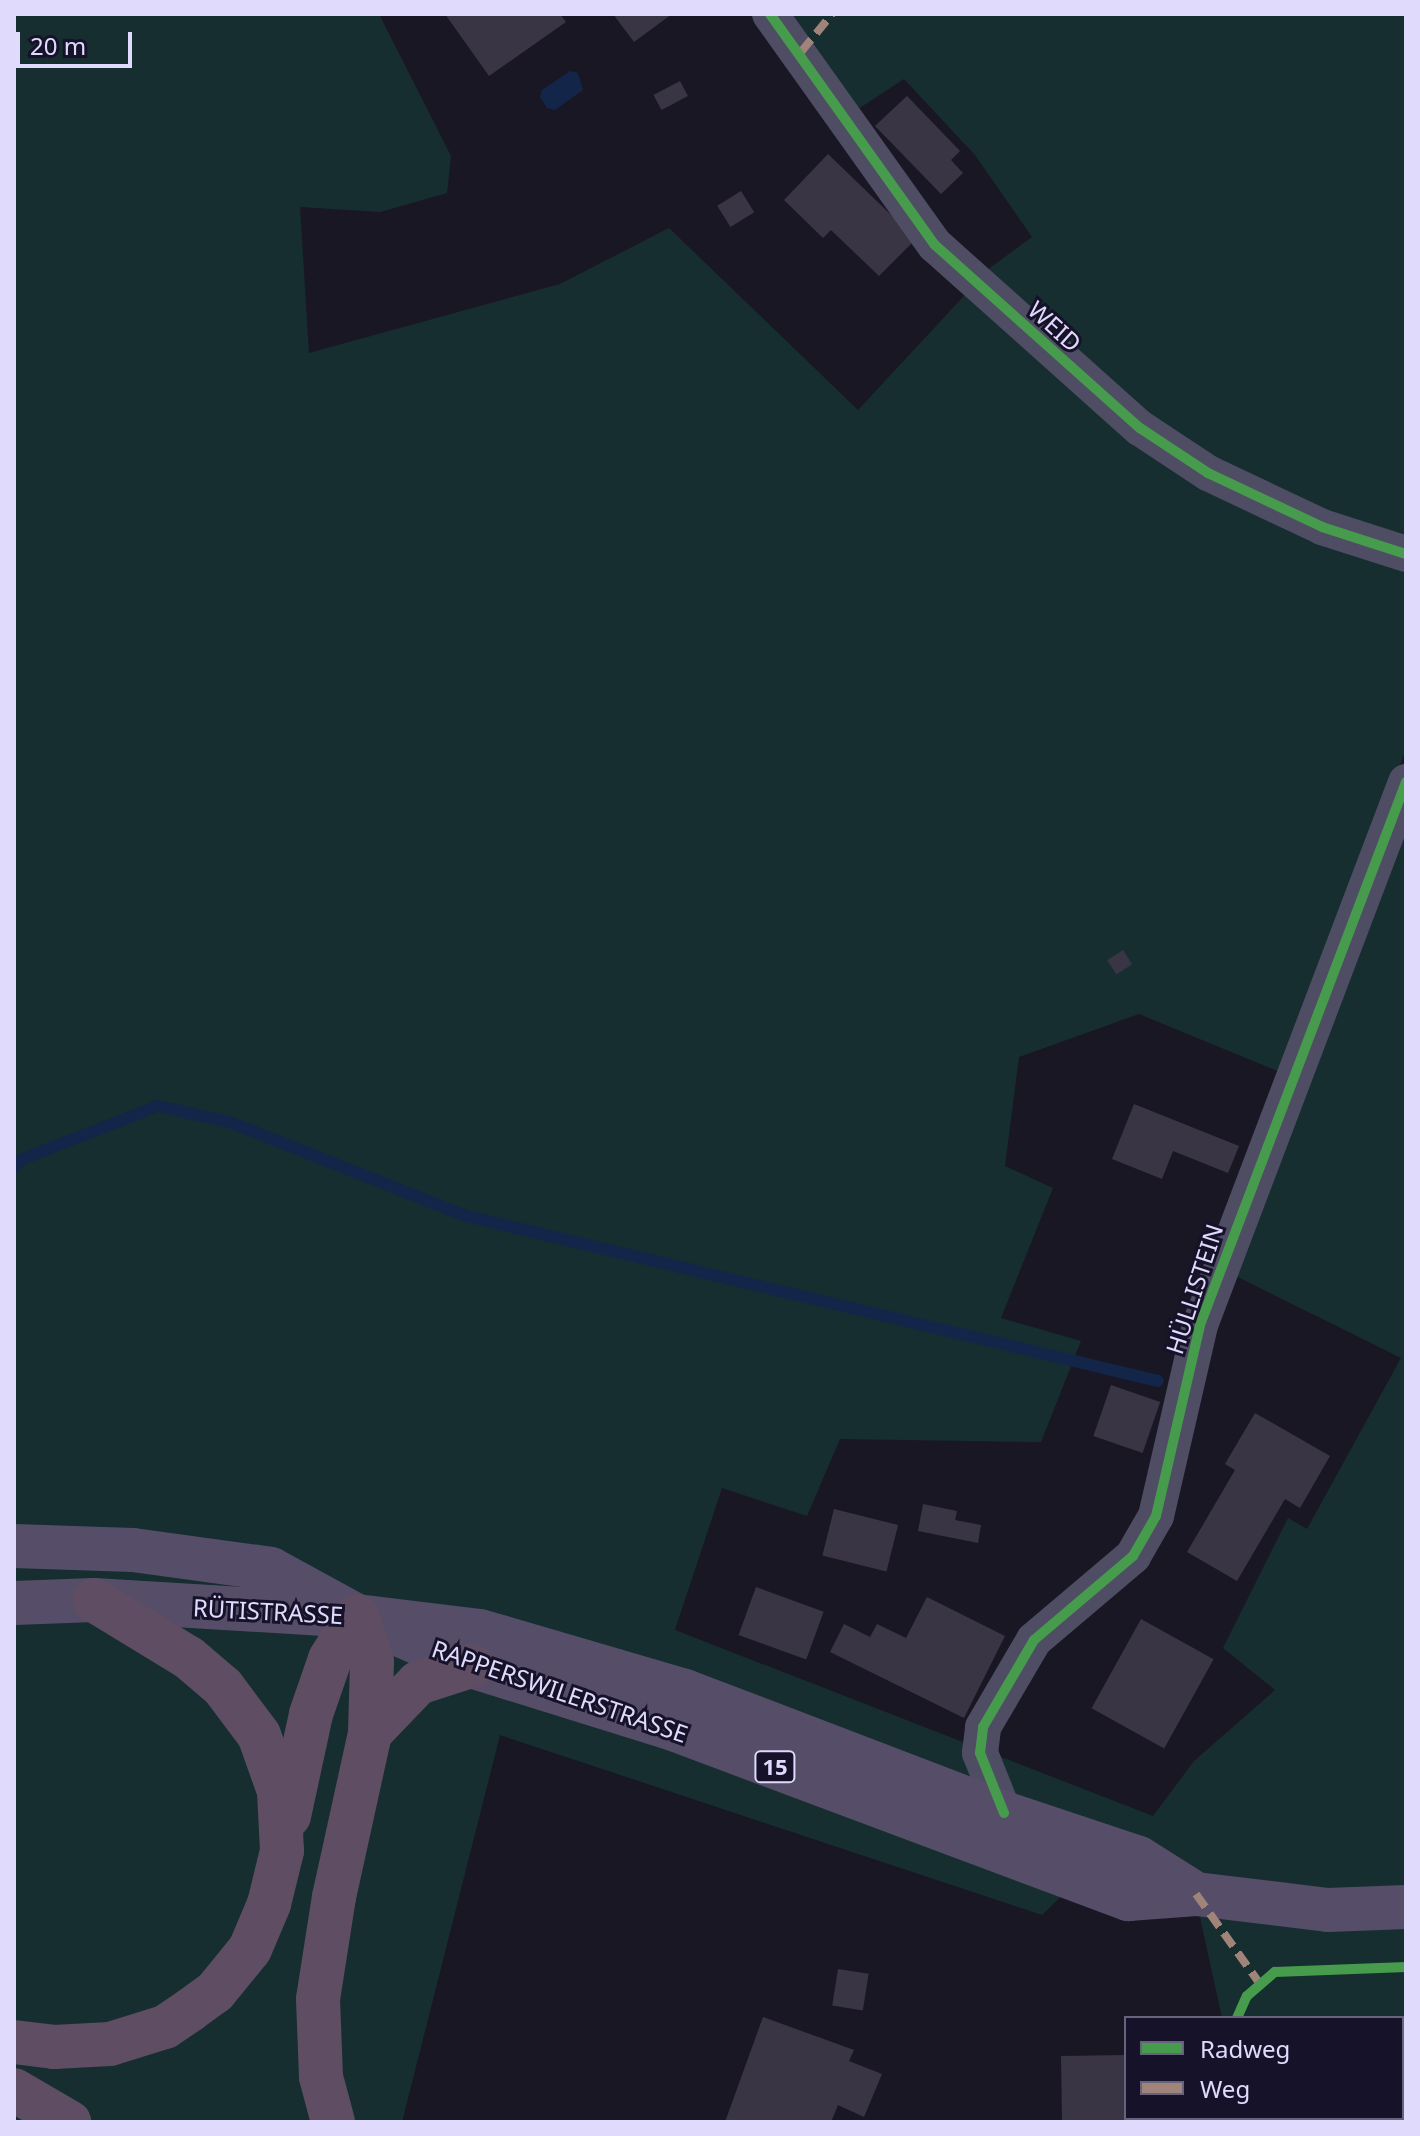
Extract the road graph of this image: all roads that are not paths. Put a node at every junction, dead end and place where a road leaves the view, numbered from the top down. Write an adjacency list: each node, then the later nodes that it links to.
1 (770, 14): 2 (street, WEID)
2 (1406, 554)
3 (1406, 782): 10 (street, HÜLLISTEIN)
4 (14, 1546): 7 (main road, RÜTISTRASSE / 15)
5 (94, 1600): 6 (main road, RÜTISTRASSE / 15); 7 (main road, RÜTISTRASSE / 15); 11 (highway)
6 (14, 1603)
7 (357, 1616): 8 (main road, RAPPERSWILERSTRASSE / 15); 9 (highway); 10 (main road, RAPPERSWILERSTRASSE / 15); 11 (highway)
8 (471, 1666): 9 (highway); 12 (main road, RAPPERSWILERSTRASSE / 15)
9 (370, 1733): 17 (highway)
10 (1004, 1813): 12 (main road, RAPPERSWILERSTRASSE / 15)
11 (282, 1851): 14 (highway)
12 (1196, 1894): 13 (main road, RAPPERSWILERSTRASSE / 15)
13 (1406, 1907)
14 (14, 2042)
15 (14, 2090): 16 (highway)
16 (69, 2122)
17 (333, 2122)

